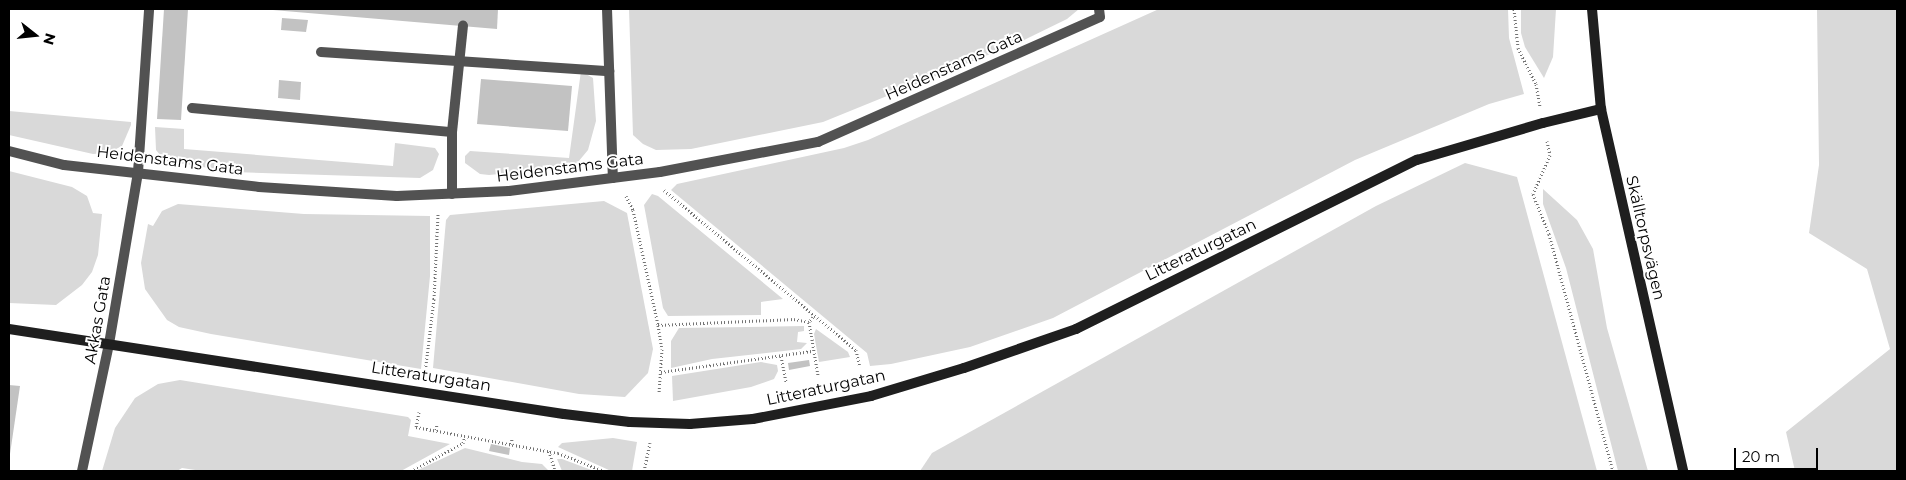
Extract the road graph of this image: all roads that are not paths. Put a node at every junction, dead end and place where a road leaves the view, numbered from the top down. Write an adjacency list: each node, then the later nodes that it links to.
1 (149, 9): 13 (street, Akkas Gata)
2 (607, 9): 8 (street)
3 (1099, 9): 14 (street, Heidenstams Gata)
4 (1592, 9): 10 (street, Skälltorpsvägen)
5 (464, 26): 7 (street)
6 (321, 52): 7 (street)
7 (460, 62): 8 (street); 11 (street)
8 (609, 71): 14 (street)
9 (192, 108): 11 (street)
10 (1601, 110): 17 (street, Litteraturgatan); 19 (street, Skälltorpsvägen)
11 (452, 132): 15 (street)
12 (9, 150): 13 (street, Heidenstams Gata)
13 (138, 172): 15 (street, Heidenstams Gata); 17 (street, Akkas Gata)
14 (613, 178): 15 (street, Heidenstams Gata)
15 (452, 194)
16 (9, 329): 17 (street, Litteraturgatan)
17 (109, 344): 18 (street, Akkas Gata)
18 (82, 471)
19 (1683, 471)

